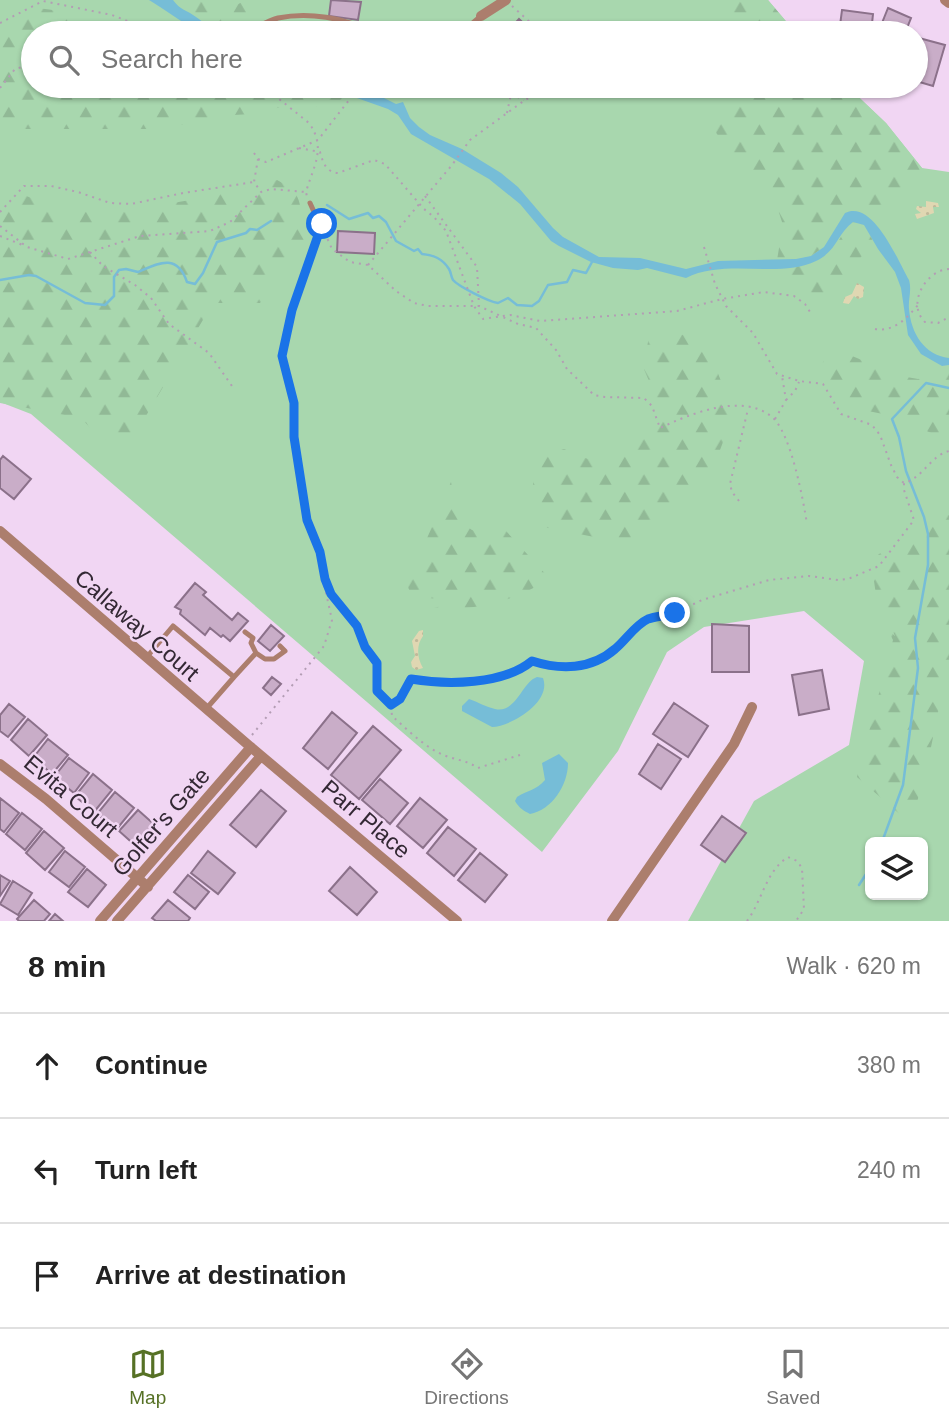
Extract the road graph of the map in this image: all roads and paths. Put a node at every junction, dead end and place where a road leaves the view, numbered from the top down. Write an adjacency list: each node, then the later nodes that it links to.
1 (506, 0): 2 (street); 7 (path)
2 (481, 16): 6 (lane)
3 (129, 21): 8 (path)
4 (270, 21): 5 (lane)
5 (338, 21)
6 (475, 21)
7 (529, 21)
8 (0, 23)
9 (21, 67): 10 (path)
10 (0, 88)
11 (278, 98): 18 (path)
12 (350, 98): 18 (path)
13 (510, 98): 17 (path)
14 (520, 98): 16 (path)
15 (529, 98): 16 (path)
16 (525, 100): 17 (path)
17 (507, 114): 26 (path)
18 (318, 140): 19 (path); 20 (path)
19 (299, 148): 20 (path); 22 (path)
20 (320, 152): 25 (path); 28 (path)
21 (254, 153): 22 (path)
22 (258, 159): 23 (path)
23 (254, 182): 24 (path); 29 (path)
24 (261, 192): 25 (path); 36 (path)
25 (306, 192): 27 (path)
26 (425, 196): 28 (path); 42 (path)
27 (310, 203): 30 (lane)
28 (419, 203): 37 (path); 41 (path)
29 (0, 212)
30 (315, 214): 31 (path)
31 (322, 224): 37 (path); 58 (path)
32 (0, 226): 34 (path)
33 (0, 236): 34 (path)
34 (27, 247): 36 (path)
35 (704, 247): 39 (path)
36 (90, 252): 49 (path)
37 (368, 265): 41 (path)
38 (949, 269): 40 (path)
39 (722, 299): 43 (path); 44 (path); 47 (path)
40 (918, 305): 45 (path); 46 (path)
41 (474, 306): 42 (path); 44 (path)
42 (479, 306): 44 (path)
43 (812, 314)
44 (499, 316): 51 (path)
45 (949, 317)
46 (875, 329)
47 (782, 375): 48 (path); 50 (path)
48 (799, 381): 50 (path); 54 (path)
49 (232, 386)
50 (786, 400): 52 (path)
51 (749, 408): 52 (path); 55 (path)
52 (775, 419): 56 (path)
53 (949, 451): 54 (path)
54 (904, 483): 64 (path)
55 (739, 502)
56 (807, 523)
57 (0, 531): 62 (street, Callaway Court)
58 (325, 579): 64 (path); 67 (path)
59 (245, 632): 61 (lane)
60 (280, 646): 61 (lane)
61 (256, 653): 63 (lane)
62 (146, 658): 63 (lane); 66 (street, Callaway Court)
63 (234, 677): 66 (lane)
64 (391, 705): 68 (path)
65 (752, 707): 76 (street)
66 (206, 709): 67 (street, Callaway Court)
67 (248, 745): 69 (street, Parr Place); 71 (street, Golfer's Gate)
68 (520, 755)
69 (261, 756): 72 (street, Golfer's Gate); 75 (street, Parr Place)
70 (0, 764): 71 (street, Evita Court)
71 (137, 878): 72 (street, Evita Court); 73 (street, Golfer's Gate)
72 (148, 887): 74 (street, Golfer's Gate)
73 (100, 921)
74 (117, 921)
75 (457, 921)
76 (612, 921)
77 (747, 921): 78 (path)
78 (796, 921)

